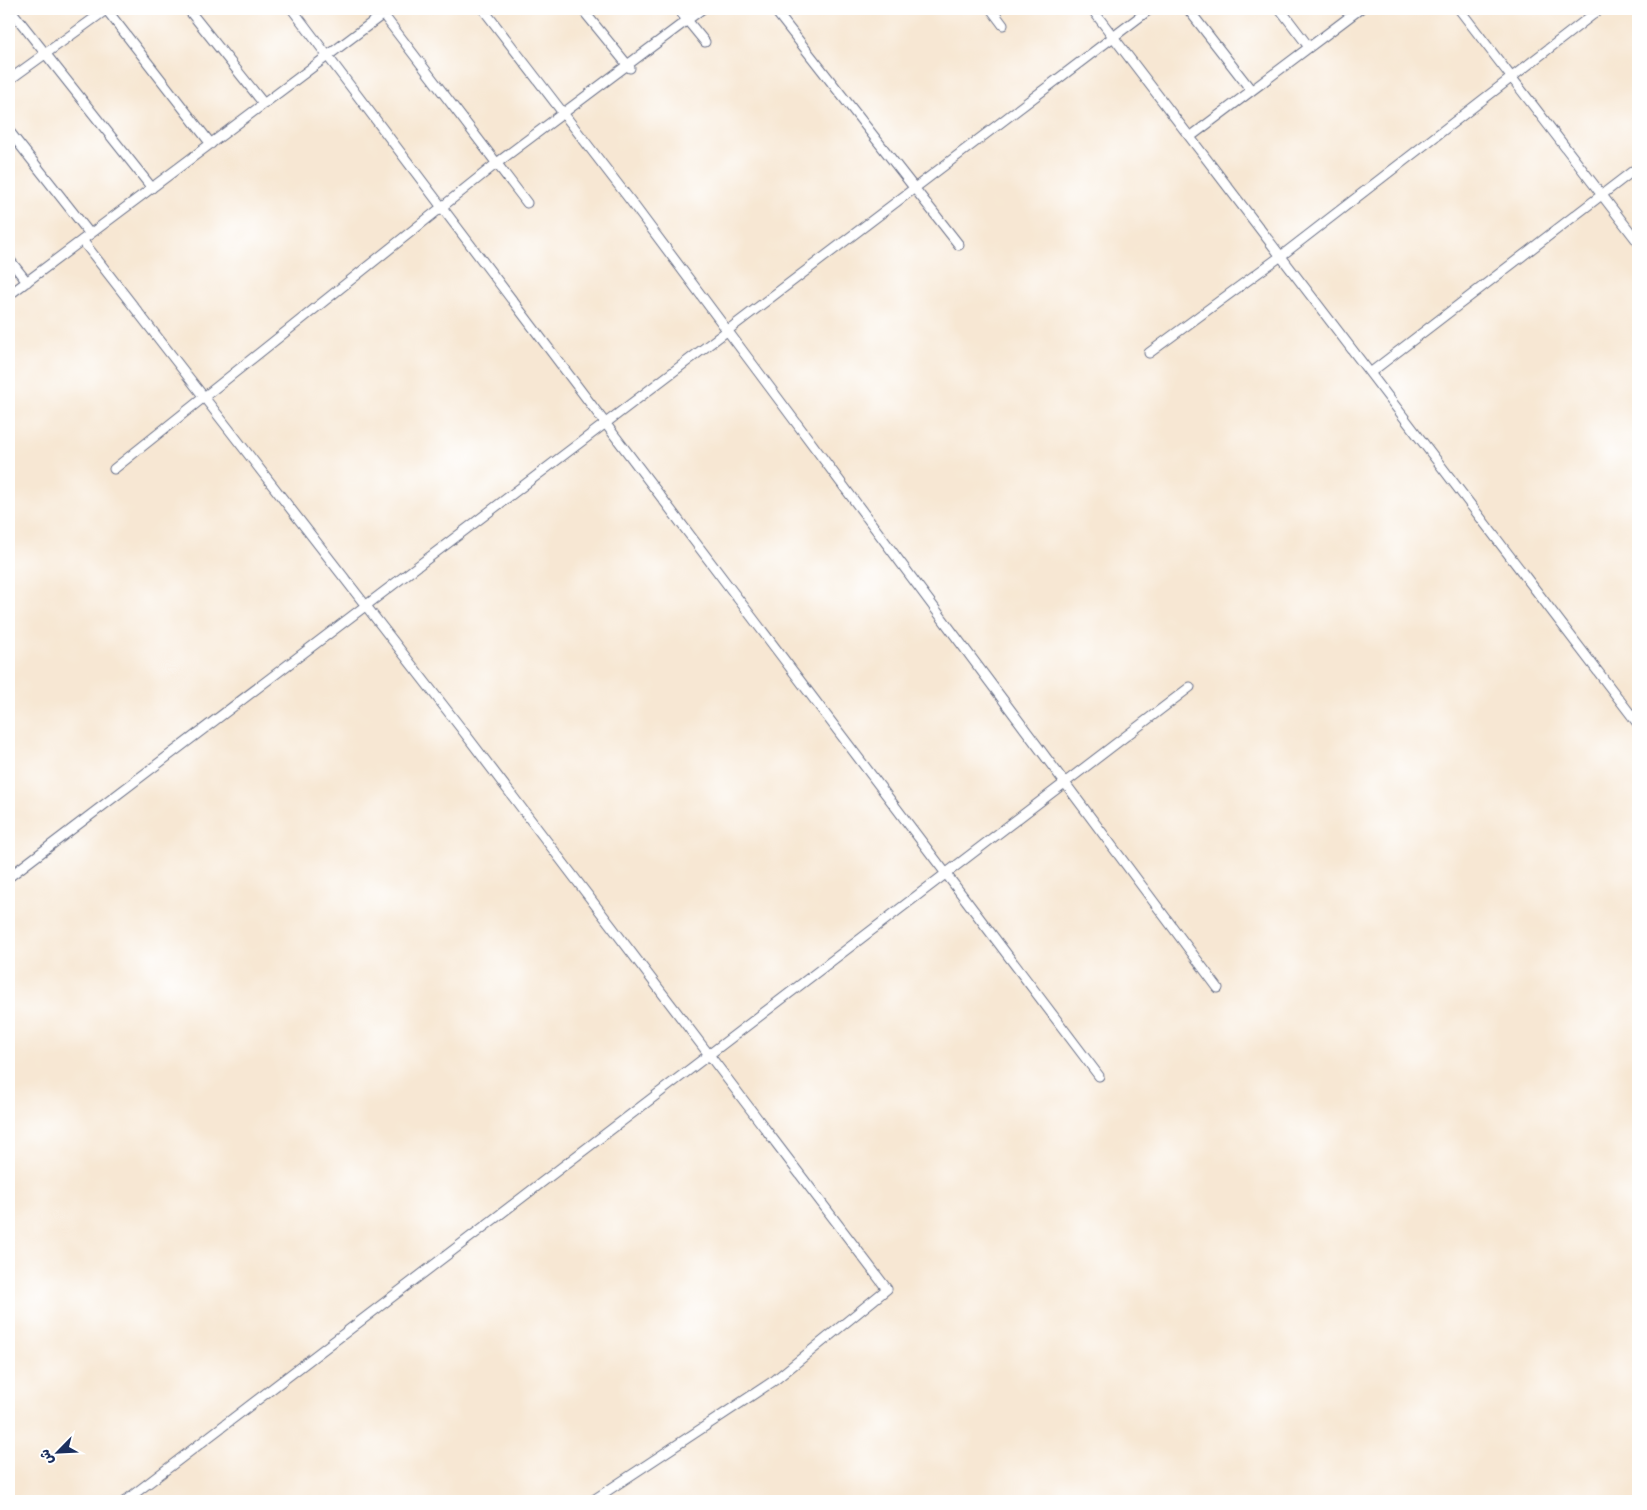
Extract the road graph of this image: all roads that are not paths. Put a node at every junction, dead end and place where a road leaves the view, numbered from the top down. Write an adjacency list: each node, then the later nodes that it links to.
1 (10, 9): 24 (street)
2 (107, 9): 24 (street); 34 (street)
3 (188, 9): 30 (street)
4 (292, 9): 25 (street)
5 (483, 9): 31 (street)
6 (582, 9): 26 (street)
7 (678, 9): 19 (street)
8 (702, 9): 19 (street)
9 (774, 9): 38 (street)
10 (991, 9): 20 (street)
11 (1092, 9): 21 (street)
12 (1150, 9): 21 (street)
13 (1188, 9): 29 (street)
14 (1280, 9): 23 (street)
15 (1360, 9): 23 (street)
16 (1459, 9): 27 (street)
17 (1600, 9): 27 (street)
18 (384, 10): 25 (street); 35 (street)
19 (687, 20): 22 (street); 26 (street)
20 (1003, 25)
21 (1113, 37): 33 (street); 38 (street)
22 (705, 42)
23 (1309, 47): 29 (street)
24 (45, 54): 28 (street); 37 (street)
25 (327, 56): 30 (street); 41 (street)
26 (629, 67): 31 (street)
27 (1512, 77): 39 (street); 45 (street)
28 (9, 80)
29 (1251, 90): 33 (street)
30 (264, 104): 34 (street)
31 (564, 114): 35 (street); 49 (street)
32 (9, 131): 42 (street)
33 (1190, 137): 45 (street)
34 (211, 144): 37 (street)
35 (497, 164): 40 (street); 41 (street)
36 (1638, 167): 39 (street)
37 (152, 188): 42 (street)
38 (914, 188): 44 (street); 49 (street)
39 (1602, 195): 43 (street); 51 (street)
40 (527, 203)
41 (442, 207): 52 (street); 53 (street)
42 (86, 237): 47 (street); 52 (street)
43 (1638, 242)
44 (959, 246)
45 (1281, 256): 50 (street); 51 (street)
46 (9, 259): 47 (street)
47 (27, 282): 48 (street)
48 (9, 295)
49 (728, 330): 53 (street); 58 (street)
50 (1149, 353)
51 (1370, 373): 57 (street)
52 (204, 397): 54 (street); 55 (street)
53 (605, 423): 55 (street); 59 (street)
54 (114, 468)
55 (366, 605): 60 (street); 62 (street)
56 (1190, 687): 58 (street)
57 (1638, 724)
58 (1065, 783): 59 (street); 61 (street)
59 (946, 874): 62 (street); 63 (street)
60 (9, 877)
61 (1218, 988)
62 (709, 1055): 64 (street); 65 (street)
63 (1099, 1076)
64 (125, 1501)
65 (592, 1501)

